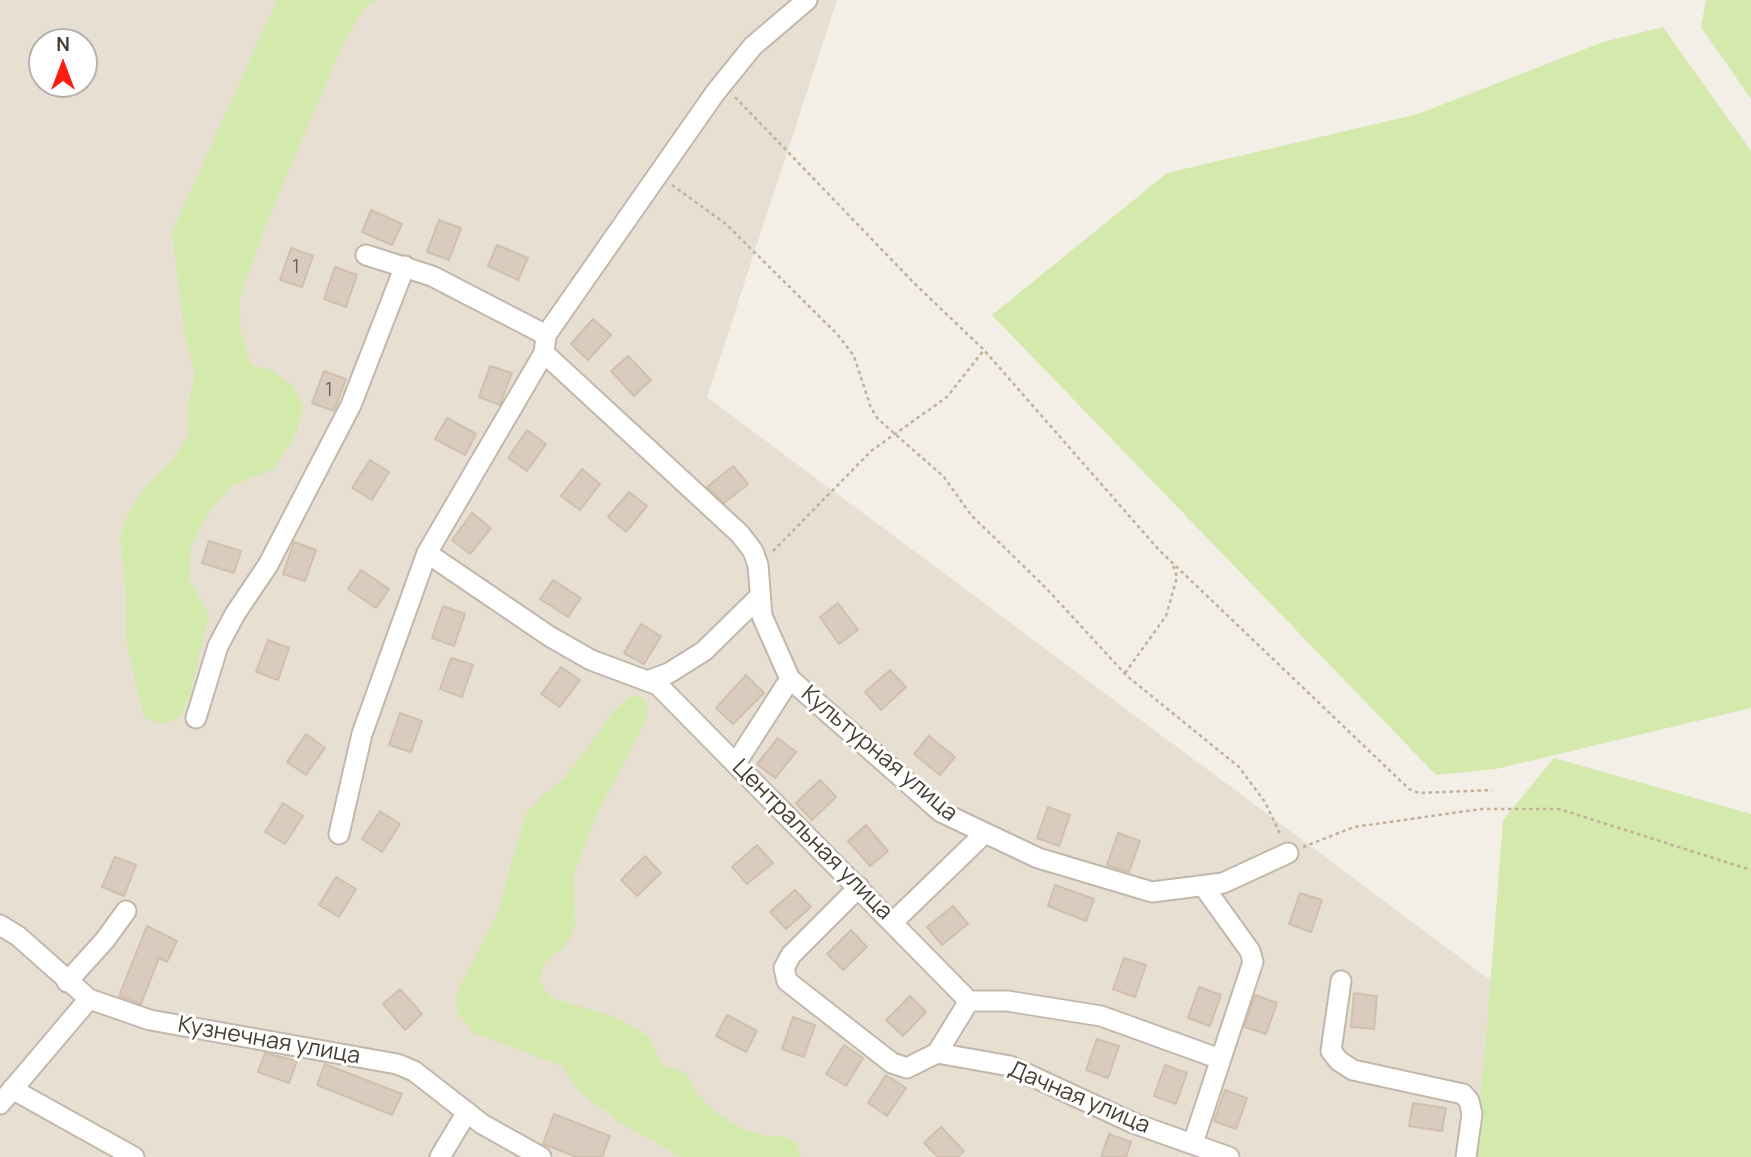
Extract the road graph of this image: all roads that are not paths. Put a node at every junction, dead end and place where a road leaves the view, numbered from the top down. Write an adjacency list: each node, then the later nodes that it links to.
1 (807, 0): 4 (street)
2 (366, 255): 3 (street, Культурная улица)
3 (405, 266): 4 (street, Культурная улица); 9 (street)
4 (545, 344): 5 (street); 6 (street, Культурная улица)
5 (427, 553): 8 (street, Центральная улица); 12 (street)
6 (759, 597): 7 (street, Культурная улица); 8 (street)
7 (790, 679): 10 (street); 11 (street, Культурная улица)
8 (650, 680): 10 (street, Центральная улица)
9 (195, 718)
10 (736, 763): 14 (street, Центральная улица)
11 (985, 833): 15 (street, Культурная улица); 17 (street)
12 (339, 834)
13 (1288, 853): 15 (street, Культурная улица)
14 (859, 887): 17 (street, Центральная улица); 23 (street)
15 (1203, 887): 24 (street)
16 (126, 911): 20 (street)
17 (893, 922): 22 (street, Центральная улица)
18 (0, 925): 20 (street, Кузнечная улица)
19 (1341, 981): 32 (street)
20 (66, 982): 21 (street, Кузнечная улица)
21 (89, 999): 25 (street); 26 (street, Кузнечная улица)
22 (969, 1001): 23 (street); 24 (street)
23 (937, 1053): 27 (street, Дачная улица)
24 (1220, 1059): 27 (street)
25 (6, 1096): 28 (street)
26 (467, 1112): 29 (street); 30 (street, Кузнечная улица)
27 (1194, 1143): 31 (street, Дачная улица)
28 (134, 1157)
29 (440, 1157)
30 (541, 1157)
31 (1229, 1157)
32 (1466, 1157)

